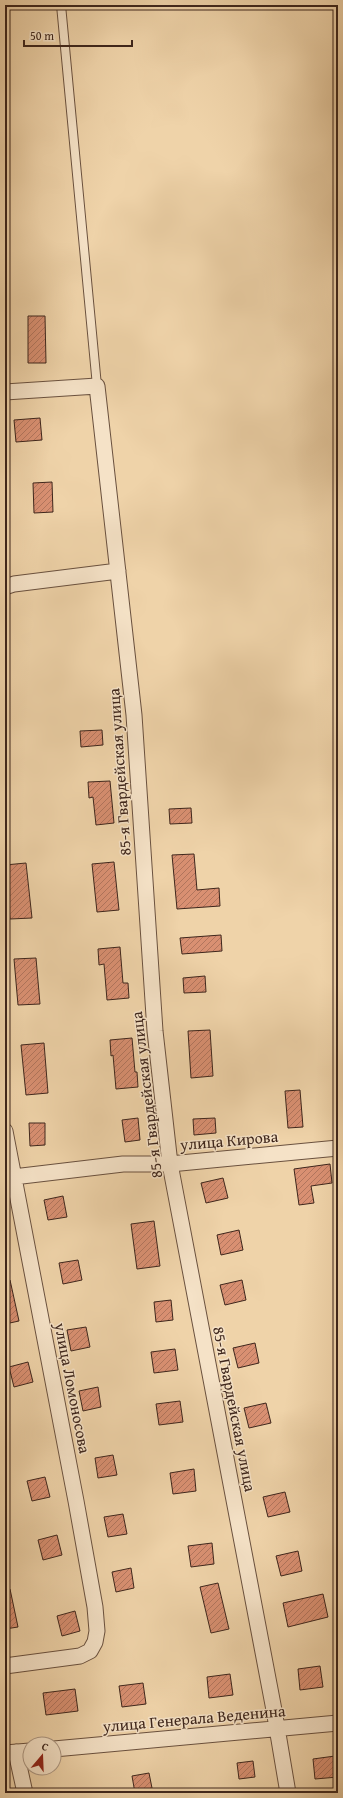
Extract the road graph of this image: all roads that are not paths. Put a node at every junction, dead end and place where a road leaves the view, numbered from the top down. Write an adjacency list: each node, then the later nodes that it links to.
1 (61, 5): 2 (lane)
2 (97, 386): 3 (street); 4 (street, 85-я Гвардейская улица)
3 (5, 392)
4 (118, 571): 5 (street); 8 (street, 85-я Гвардейская улица)
5 (5, 587)
6 (5, 1130): 9 (street, улица Ломоносова)
7 (338, 1148): 8 (street, улица Кирова)
8 (170, 1164): 9 (street, улица Кирова); 12 (street, 85-я Гвардейская улица)
9 (10, 1177): 10 (street, улица Ломоносова)
10 (5, 1666)
11 (338, 1723): 12 (street, улица Генерала Веденина)
12 (277, 1729): 13 (street, улица Генерала Веденина); 16 (street, 85-я Гвардейская улица)
13 (62, 1748)
14 (17, 1752): 15 (street)
15 (25, 1793)
16 (288, 1793)

